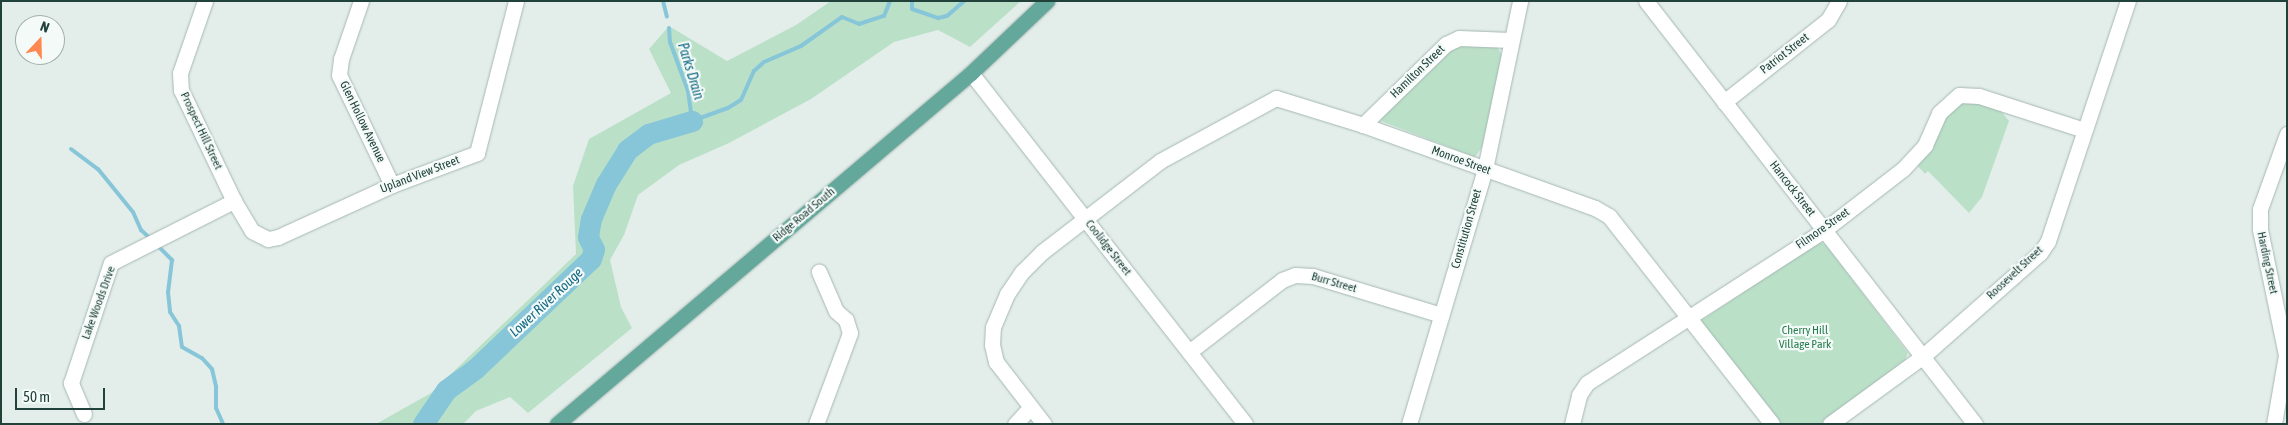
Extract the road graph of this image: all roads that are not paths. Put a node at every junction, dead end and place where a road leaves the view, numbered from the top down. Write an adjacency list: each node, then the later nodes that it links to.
1 (204, 1): 17 (street, Prospect Hill Street)
2 (360, 1): 16 (street, Glen Hollow Avenue)
3 (516, 1): 16 (street, Upland View Street)
4 (1047, 1): 10 (main road, Ridge Road South)
5 (1520, 1): 9 (street, Constitution Street)
6 (1646, 1): 11 (street, Hancock Street)
7 (1839, 1): 11 (street, Patriot Street)
8 (2128, 1): 13 (street, Roosevelt Street)
9 (1511, 40): 12 (street, Hamilton Street); 15 (street, Constitution Street)
10 (971, 72): 18 (street, Coolidge Street); 27 (main road, Ridge Road South)
11 (1724, 102): 19 (street, Hancock Street)
12 (1363, 125): 15 (street, Monroe Street); 18 (street, Monroe Street)
13 (2084, 130): 19 (street, Filmore Street); 24 (street, Roosevelt Street)
14 (2287, 134): 37 (street, Harding Street)
15 (1485, 169): 21 (street, Constitution Street); 22 (street, Monroe Street)
16 (392, 185): 17 (street, Upland View Street)
17 (234, 201): 26 (street, Lake Woods Drive)
18 (1085, 219): 23 (street, Coolidge Street); 25 (street, Monroe Street)
19 (1824, 230): 22 (street, Filmore Street); 24 (street, Hancock Street)
20 (819, 272): 28 (street)
21 (1441, 315): 23 (street, Burr Street); 32 (street, Constitution Street)
22 (1689, 318): 33 (street, Filmore Street); 34 (street, Monroe Street)
23 (1189, 352): 31 (street, Coolidge Street)
24 (1922, 357): 35 (street, Roosevelt Street); 36 (street, Hancock Street)
25 (1031, 407): 29 (street); 30 (street, Monroe Street)
26 (84, 414)
27 (557, 424)
28 (816, 424)
29 (1015, 424)
30 (1044, 424)
31 (1245, 424)
32 (1409, 424)
33 (1572, 424)
34 (1772, 424)
35 (1830, 424)
36 (1976, 424)
37 (2274, 424)

